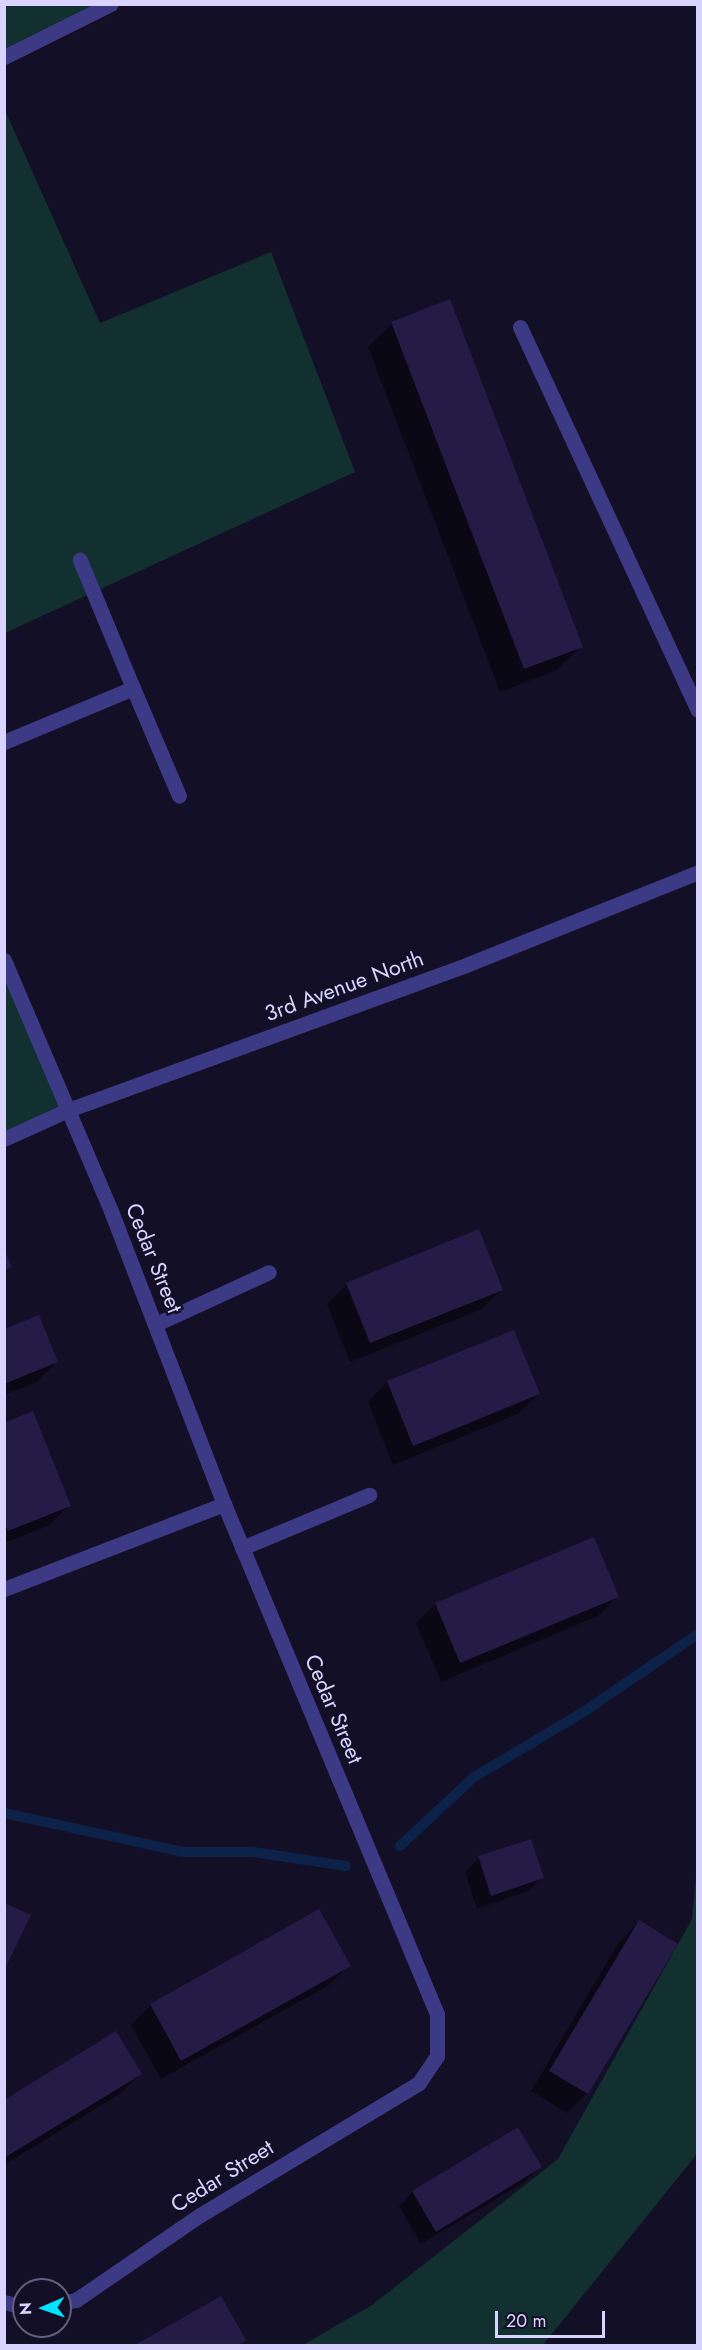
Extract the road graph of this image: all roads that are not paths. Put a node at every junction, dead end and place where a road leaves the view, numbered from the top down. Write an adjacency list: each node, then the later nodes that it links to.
1 (111, 4): 2 (street)
2 (4, 57)
3 (520, 327): 6 (street)
4 (80, 560): 5 (street)
5 (134, 688): 7 (street); 8 (street)
6 (698, 711)
7 (4, 742)
8 (179, 796)
9 (698, 872): 11 (street, 3rd Avenue North)
10 (4, 960): 11 (street, Cedar Street)
11 (68, 1110): 12 (street, 3rd Avenue North); 14 (street, Cedar Street)
12 (4, 1139)
13 (269, 1272): 14 (street)
14 (156, 1324): 16 (street, Cedar Street)
15 (369, 1495): 17 (street)
16 (224, 1504): 17 (street, Cedar Street); 18 (street)
17 (242, 1548): 19 (street, Cedar Street)
18 (4, 1589)
19 (72, 2302)

